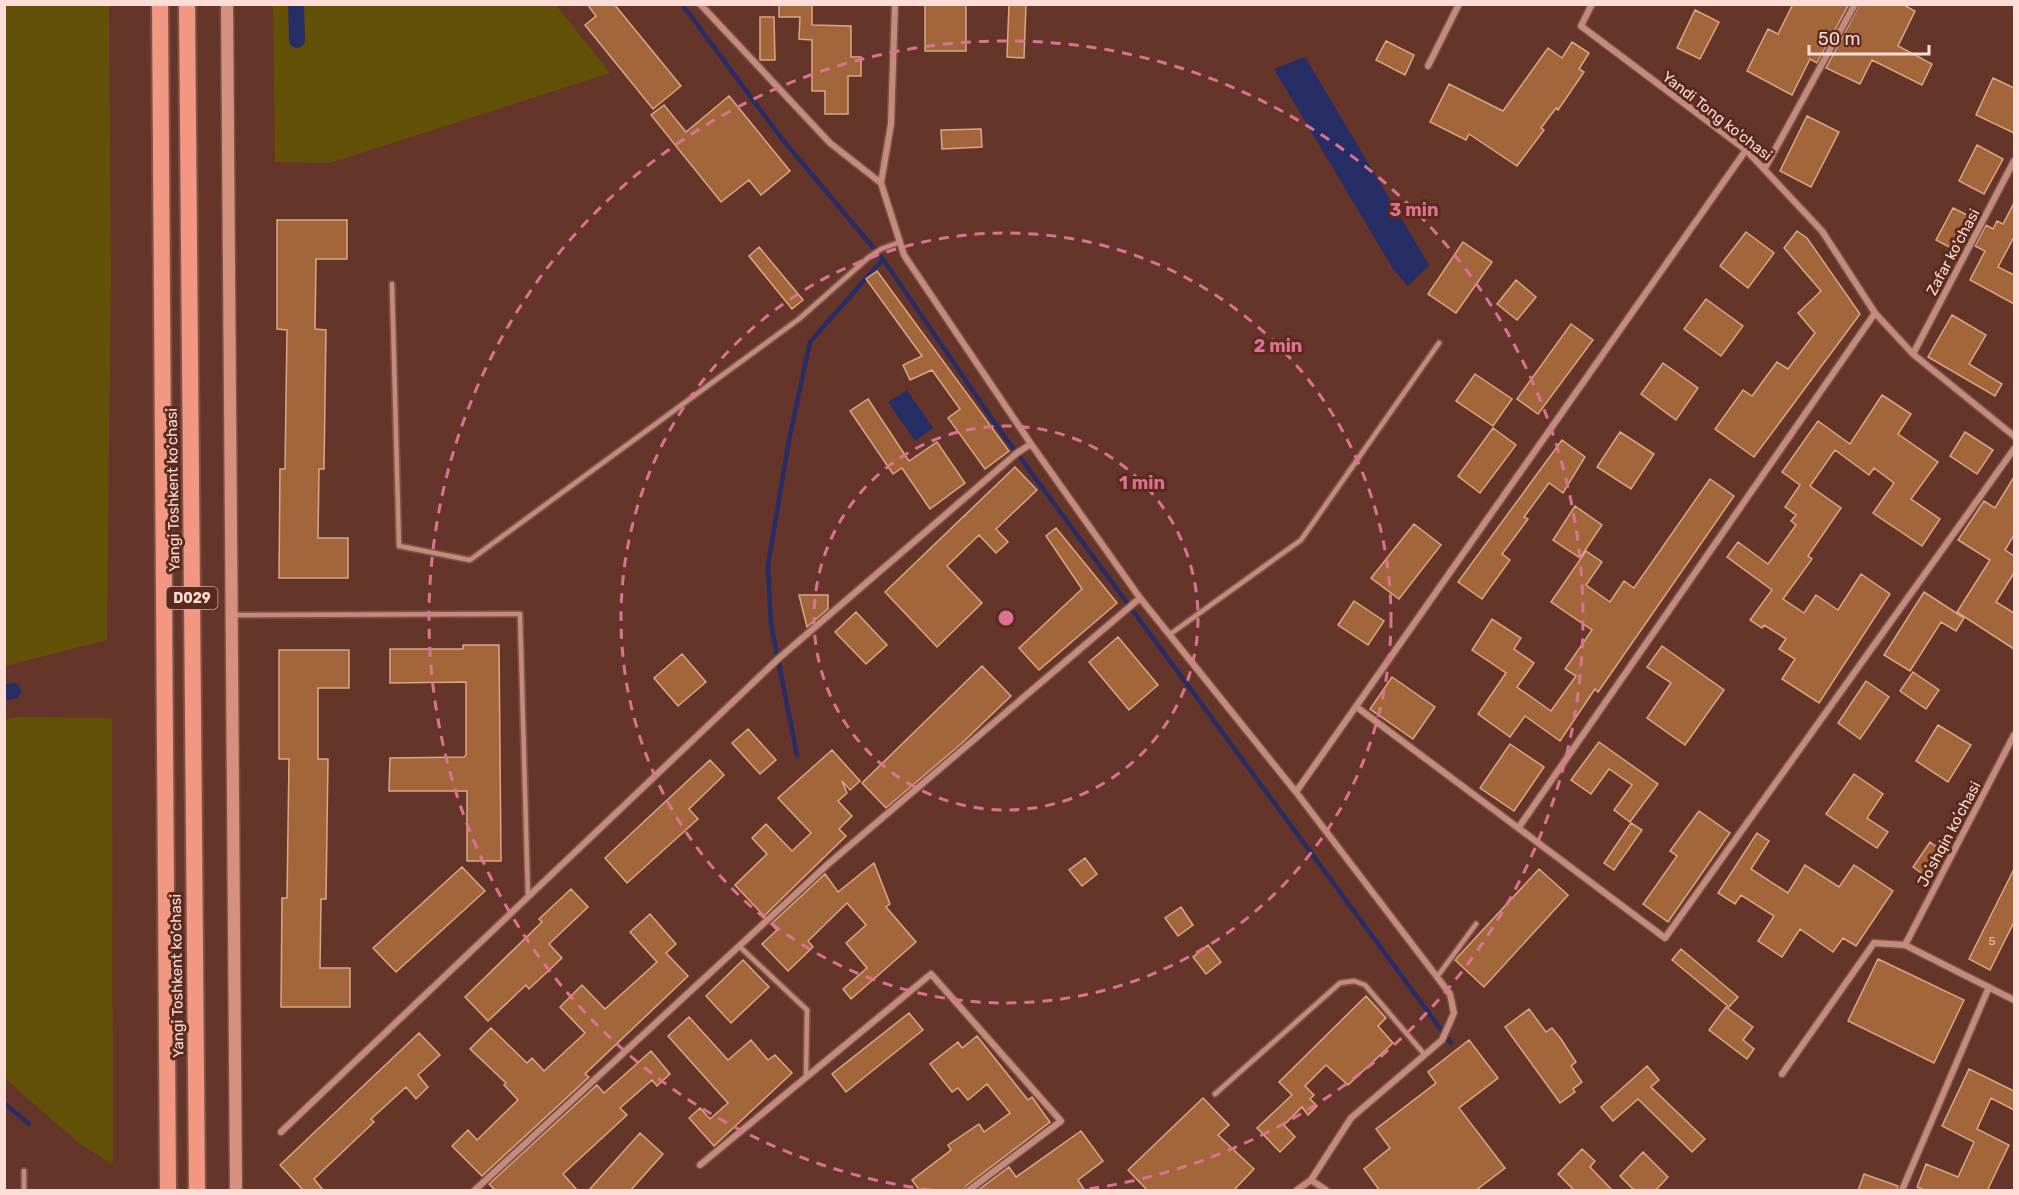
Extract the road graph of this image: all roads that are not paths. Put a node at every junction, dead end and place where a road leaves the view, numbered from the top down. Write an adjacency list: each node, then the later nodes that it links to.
1 (160, 4): 45 (highway, Yangi Toshkent ko‘chasi / D029)
2 (187, 4): 46 (highway, Yangi Toshkent ko‘chasi / D029)
3 (227, 4): 23 (main road)
4 (700, 4): 13 (street)
5 (895, 4): 13 (street)
6 (1459, 4): 9 (street)
7 (1592, 4): 10 (street, Yandi Tong ko'chasi)
8 (1855, 4): 12 (street)
9 (1428, 66)
10 (1746, 150): 12 (street, Yandi Tong ko'chasi); 25 (street)
11 (2014, 161): 18 (street, Zafar ko'chasi)
12 (1765, 168): 16 (street, Yandi Tong ko'chasi)
13 (881, 183): 14 (street)
14 (900, 242): 15 (lane); 20 (street)
15 (392, 284)
16 (1875, 313): 18 (street, Yandi Tong ko'chasi); 28 (street)
17 (1439, 343): 24 (lane)
18 (1913, 354): 19 (street, Yandi Tong ko'chasi)
19 (2014, 436)
20 (1031, 444): 22 (street); 29 (street)
21 (2014, 450): 28 (street)
22 (1140, 598): 24 (street); 32 (street)
23 (231, 615): 29 (lane); 47 (main road)
24 (1169, 635): 27 (street)
25 (1358, 708): 27 (street); 28 (street)
26 (2014, 735): 31 (street, Joʼshqin koʼchasi)
27 (1296, 792): 33 (street)
28 (1519, 827)
29 (528, 897): 40 (street)
30 (1476, 924): 33 (lane)
31 (1905, 945): 34 (street); 37 (street)
32 (739, 946): 38 (lane); 48 (street)
33 (1437, 976): 36 (street)
34 (1989, 987): 35 (street); 52 (street)
35 (2014, 1000)
36 (1425, 1055): 39 (lane); 43 (street)
37 (1782, 1074)
38 (806, 1077): 41 (street); 49 (street)
39 (1215, 1094)
40 (281, 1132)
41 (700, 1165)
42 (24, 1171): 44 (lane)
43 (1311, 1180): 50 (street); 51 (street)
44 (24, 1191)
45 (168, 1191)
46 (197, 1191)
47 (236, 1191)
48 (475, 1191)
49 (969, 1191)
50 (1297, 1191)
51 (1326, 1191)
52 (1902, 1191)

